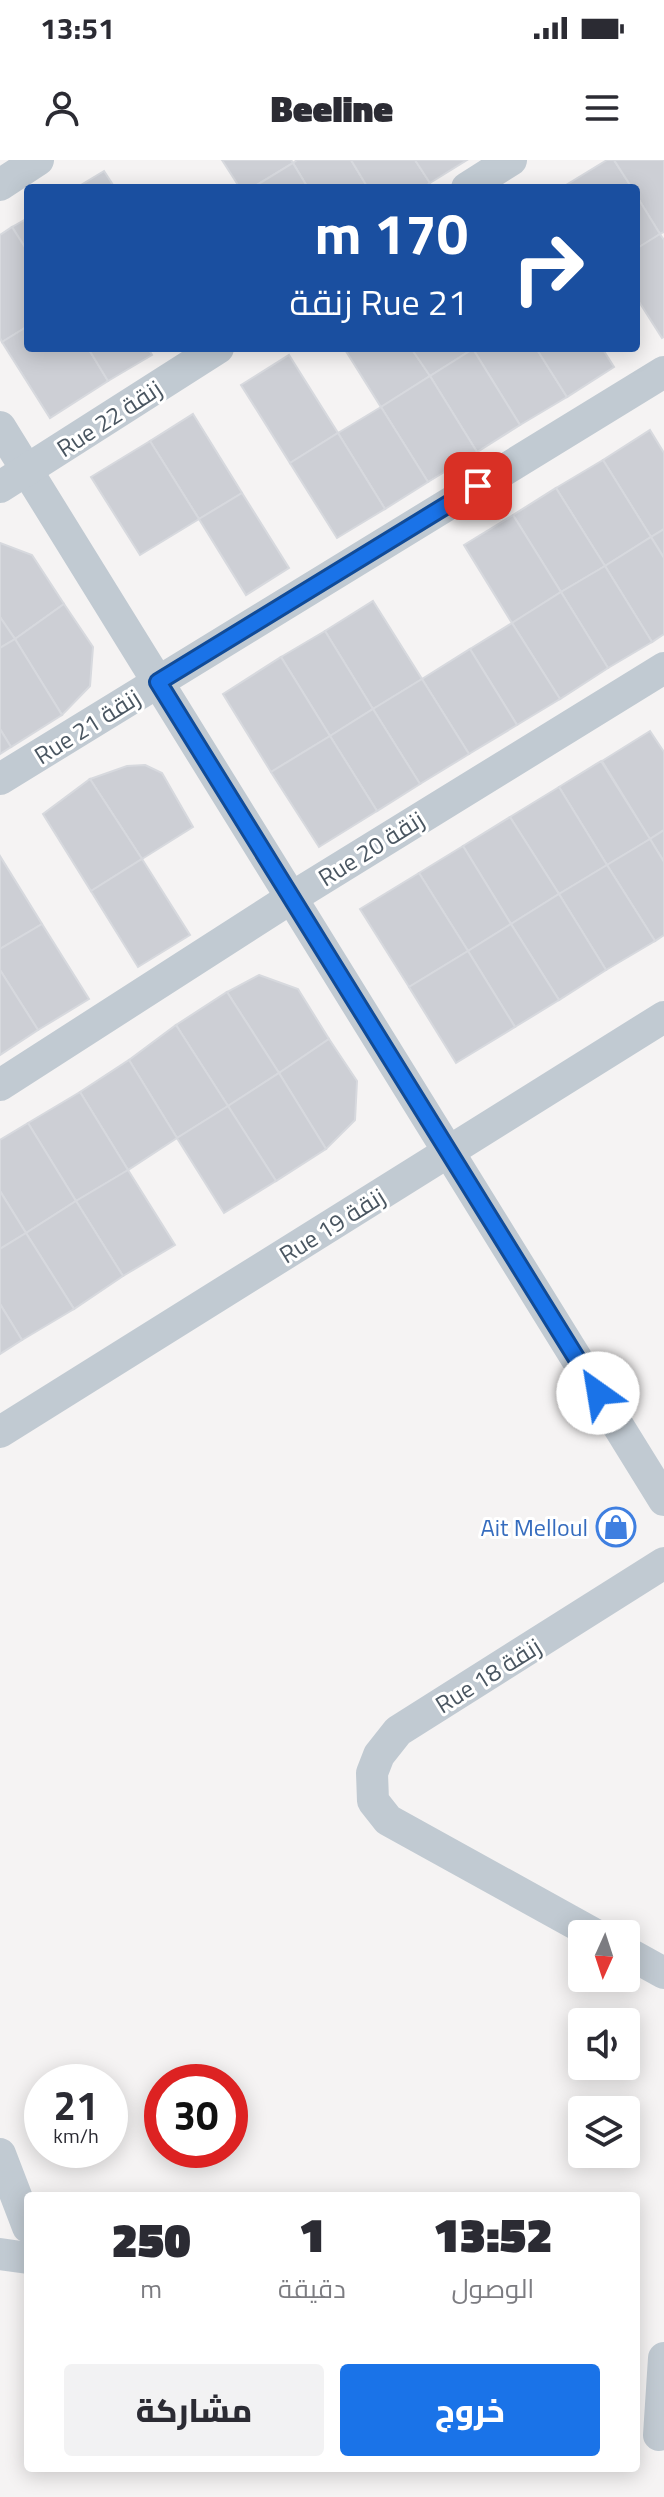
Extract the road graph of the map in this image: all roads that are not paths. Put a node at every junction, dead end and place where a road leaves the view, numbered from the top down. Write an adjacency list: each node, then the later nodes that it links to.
1 (38, 160): 4 (street)
2 (511, 160): 3 (street)
3 (473, 184)
4 (0, 185)
5 (212, 352): 8 (street, Rue 22 زنقة)
6 (664, 372): 11 (street, Rue 21 زنقة)
7 (0, 427): 8 (street)
8 (27, 470): 9 (street, Rue 22 زنقة); 11 (street)
9 (0, 487)
10 (664, 668): 13 (street, Rue 20 زنقة)
11 (158, 682): 12 (street, Rue 21 زنقة); 13 (street)
12 (0, 779)
13 (291, 898): 15 (street, Rue 20 زنقة); 16 (street)
14 (664, 1017): 16 (street, Rue 19 زنقة)
15 (0, 1085)
16 (448, 1152): 17 (street, Rue 19 زنقة); 18 (street)
17 (0, 1432)
18 (664, 1500)
19 (664, 1563): 20 (street, Rue 18 زنقة)
20 (569, 1920)
21 (640, 1960): 22 (street)
22 (664, 1973)
23 (0, 2154): 24 (street)
24 (24, 2217)
25 (0, 2254): 26 (street)
26 (24, 2257)
27 (664, 2357): 28 (street); 29 (street)
28 (640, 2375)
29 (653, 2432)

